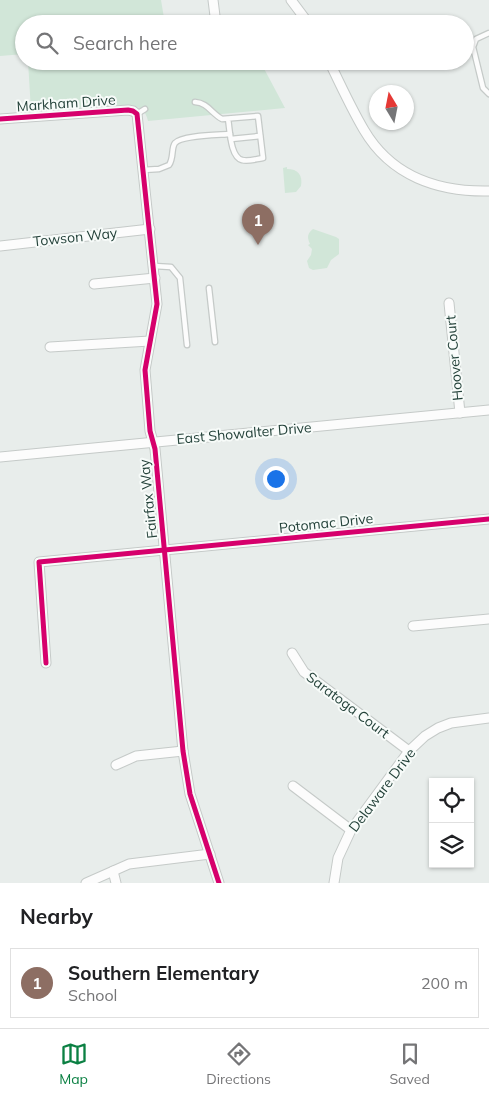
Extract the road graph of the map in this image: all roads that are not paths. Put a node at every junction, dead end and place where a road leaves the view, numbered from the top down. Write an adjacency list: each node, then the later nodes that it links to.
1 (214, 0): 3 (street)
2 (295, 1): 4 (street)
3 (215, 15)
4 (303, 15)
5 (489, 33): 6 (lane)
6 (474, 44)
7 (474, 51): 9 (lane)
8 (334, 70): 17 (street)
9 (489, 94)
10 (195, 102): 13 (lane)
11 (138, 111): 12 (street, Markham Drive); 16 (street, Fairfax Way)
12 (0, 119)
13 (228, 119): 14 (lane); 15 (lane)
14 (260, 136): 15 (lane); 15 (lane)
15 (230, 137): 16 (lane)
16 (143, 170): 18 (street, Fairfax Way)
17 (489, 191)
18 (150, 229): 19 (street, Towson Way); 20 (street, Fairfax Way)
19 (0, 246)
20 (154, 266): 21 (street, Fairfax Way); 27 (lane)
21 (155, 278): 22 (street); 25 (street, Fairfax Way)
22 (94, 284)
23 (209, 288): 26 (lane)
24 (449, 303): 30 (street, Hoover Court)
25 (150, 341): 28 (street); 31 (street, Fairfax Way)
26 (215, 342)
27 (187, 345)
28 (50, 346)
29 (489, 410): 30 (street, East Showalter Drive)
30 (460, 413): 31 (street, East Showalter Drive)
31 (153, 442): 32 (street, East Showalter Drive); 34 (street, Fairfax Way)
32 (0, 457)
33 (489, 519): 34 (street, Potomac Drive)
34 (165, 550): 38 (street, Potomac Drive); 40 (street, Fairfax Way)
35 (489, 619): 36 (street)
36 (413, 626)
37 (292, 653): 41 (street, Saratoga Court)
38 (46, 663)
39 (489, 718): 41 (street, Delaware Drive)
40 (183, 751): 42 (street); 45 (street, Fairfax Way)
41 (409, 751): 44 (street, Delaware Drive)
42 (116, 765)
43 (293, 786): 44 (street)
44 (351, 830): 50 (street, Delaware Drive)
45 (210, 854): 46 (street); 49 (street, Fairfax Way)
46 (113, 871): 47 (street); 48 (street)
47 (86, 883)
48 (116, 883)
49 (219, 883)
50 (334, 883)

